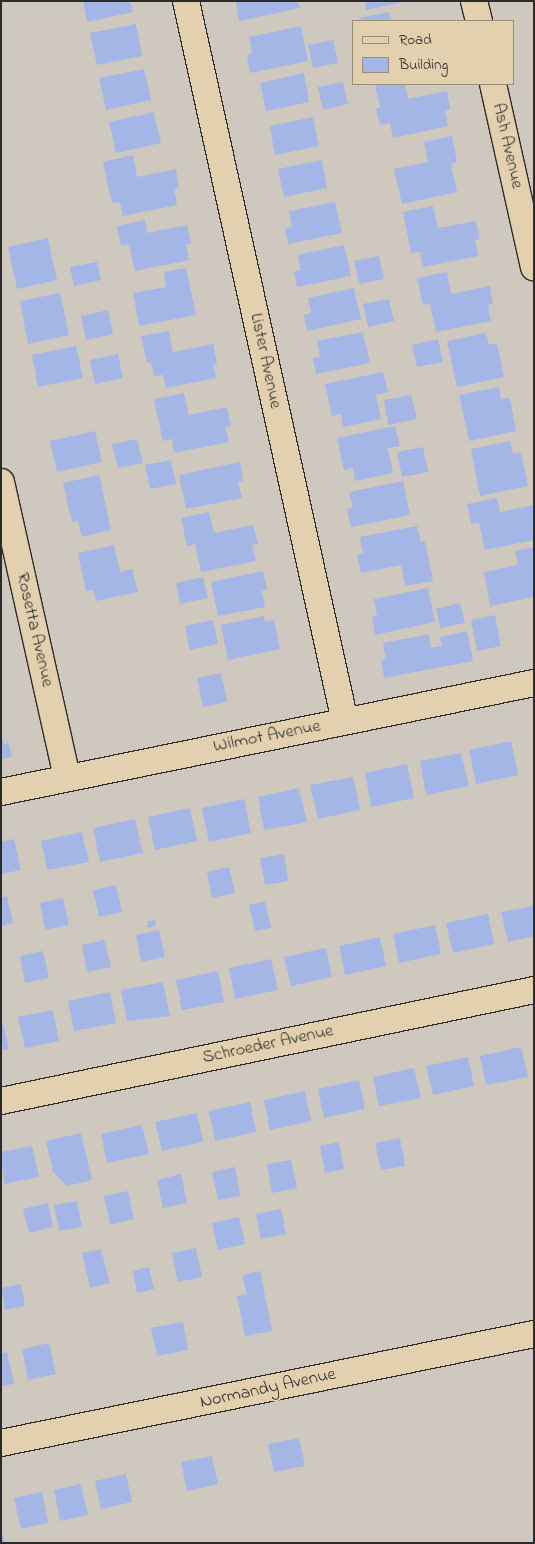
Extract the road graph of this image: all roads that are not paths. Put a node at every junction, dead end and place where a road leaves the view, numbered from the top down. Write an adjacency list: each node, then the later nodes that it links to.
1 (186, 1): 8 (street, Lister Avenue)
2 (474, 1): 3 (street)
3 (479, 20)
4 (493, 85): 5 (street, Ash Avenue)
5 (534, 268)
6 (1, 482): 9 (street, Rosetta Avenue)
7 (533, 686): 8 (street, Wilmot Avenue)
8 (345, 722): 9 (street, Wilmot Avenue)
9 (67, 778): 10 (street, Wilmot Avenue)
10 (1, 792)
11 (534, 990): 12 (street, Schroeder Avenue)
12 (1, 1101)
13 (534, 1334): 14 (street, Normandy Avenue)
14 (1, 1443)

